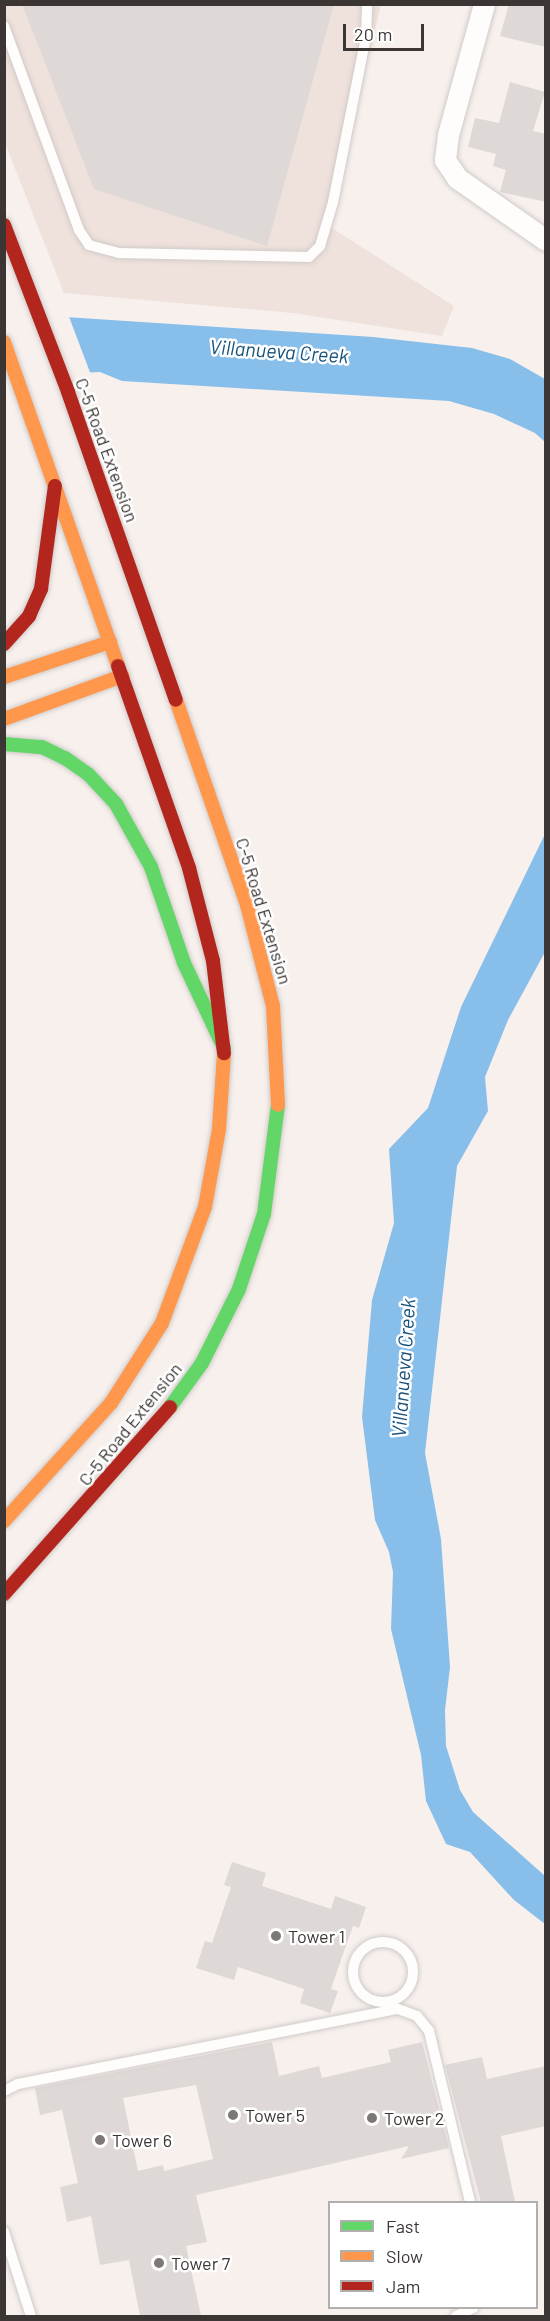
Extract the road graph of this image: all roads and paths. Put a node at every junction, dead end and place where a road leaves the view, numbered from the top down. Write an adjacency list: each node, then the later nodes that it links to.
1 (367, 4): 3 (lane)
2 (484, 4): 5 (street)
3 (4, 26)
4 (4, 225): 16 (main road, C-5 Road Extension)
5 (546, 240)
6 (4, 342): 7 (main road, C-5 Road Extension)
7 (55, 486): 8 (main road, C-5 Road Extension); 9 (main road)
8 (110, 642): 10 (main road, C-5 Road Extension); 11 (main road)
9 (4, 644)
10 (122, 676): 12 (main road); 14 (main road, C-5 Road Extension)
11 (4, 677)
12 (4, 719)
13 (4, 744): 14 (main road)
14 (224, 1048): 15 (main road, C-5 Road Extension)
15 (4, 1521)
16 (4, 1594)
17 (362, 1992): 18 (lane); 18 (lane); 19 (lane)
18 (396, 2004): 19 (lane); 21 (lane)
19 (356, 2014): 20 (lane)
20 (4, 2091)
21 (470, 2201)
22 (4, 2232): 23 (lane)
23 (31, 2316)

